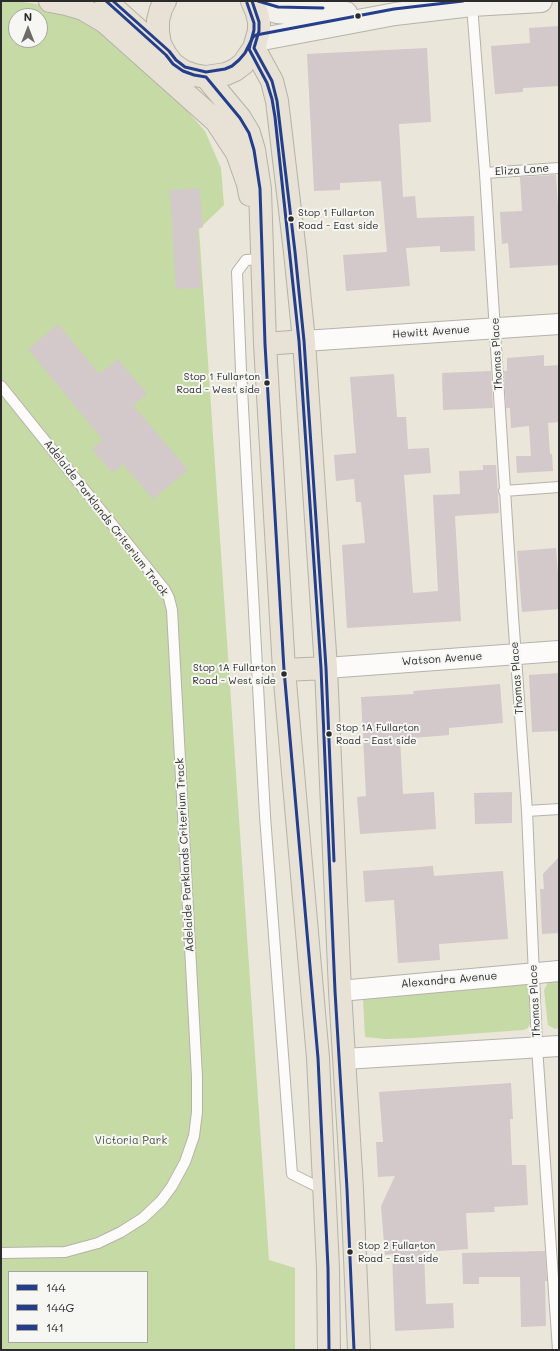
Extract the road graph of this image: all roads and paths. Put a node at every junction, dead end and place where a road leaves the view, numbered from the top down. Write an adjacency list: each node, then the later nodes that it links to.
1 (50, 1): 13 (highway)
2 (106, 1): 9 (highway)
3 (165, 1): 9 (highway)
4 (540, 1): 6 (main road)
5 (253, 3): 7 (main road); 8 (highway)
6 (472, 6): 7 (main road); 12 (lane, Thomas Place)
7 (395, 14): 8 (main road)
8 (256, 44): 10 (highway); 16 (highway)
9 (166, 54): 10 (highway)
10 (206, 77): 13 (highway)
11 (559, 168): 12 (lane, Eliza Lane)
12 (485, 173): 15 (lane, Thomas Place)
13 (262, 257): 17 (highway); 34 (lane)
14 (559, 324): 15 (street, Hewitt Avenue)
15 (496, 328): 16 (street, Hewitt Avenue); 20 (lane, Thomas Place)
16 (304, 341): 17 (highway); 23 (highway)
17 (265, 344): 24 (highway)
18 (1, 386): 37 (lane, Adelaide Parklands Criterium Track)
19 (559, 487): 20 (lane)
20 (504, 491): 22 (lane, Thomas Place)
21 (559, 651): 22 (street, Watson Avenue)
22 (515, 654): 23 (street, Watson Avenue); 26 (lane, Thomas Place)
23 (326, 668): 24 (highway); 29 (highway)
24 (284, 670): 30 (highway)
25 (559, 809): 26 (lane)
26 (527, 811): 28 (lane, Thomas Place)
27 (559, 971): 28 (street, Alexandra Avenue)
28 (533, 972): 29 (street, Alexandra Avenue); 32 (lane, Thomas Place)
29 (340, 991): 30 (highway); 33 (highway)
30 (314, 1002): 34 (highway)
31 (559, 1046): 32 (street)
32 (537, 1047): 33 (street); 35 (lane, Thomas Place)
33 (344, 1058): 39 (highway)
34 (324, 1190): 38 (highway)
35 (548, 1210): 36 (lane); 40 (lane, Thomas Place)
36 (559, 1210)
37 (1, 1253)
38 (329, 1350)
39 (360, 1350)
40 (558, 1350)

